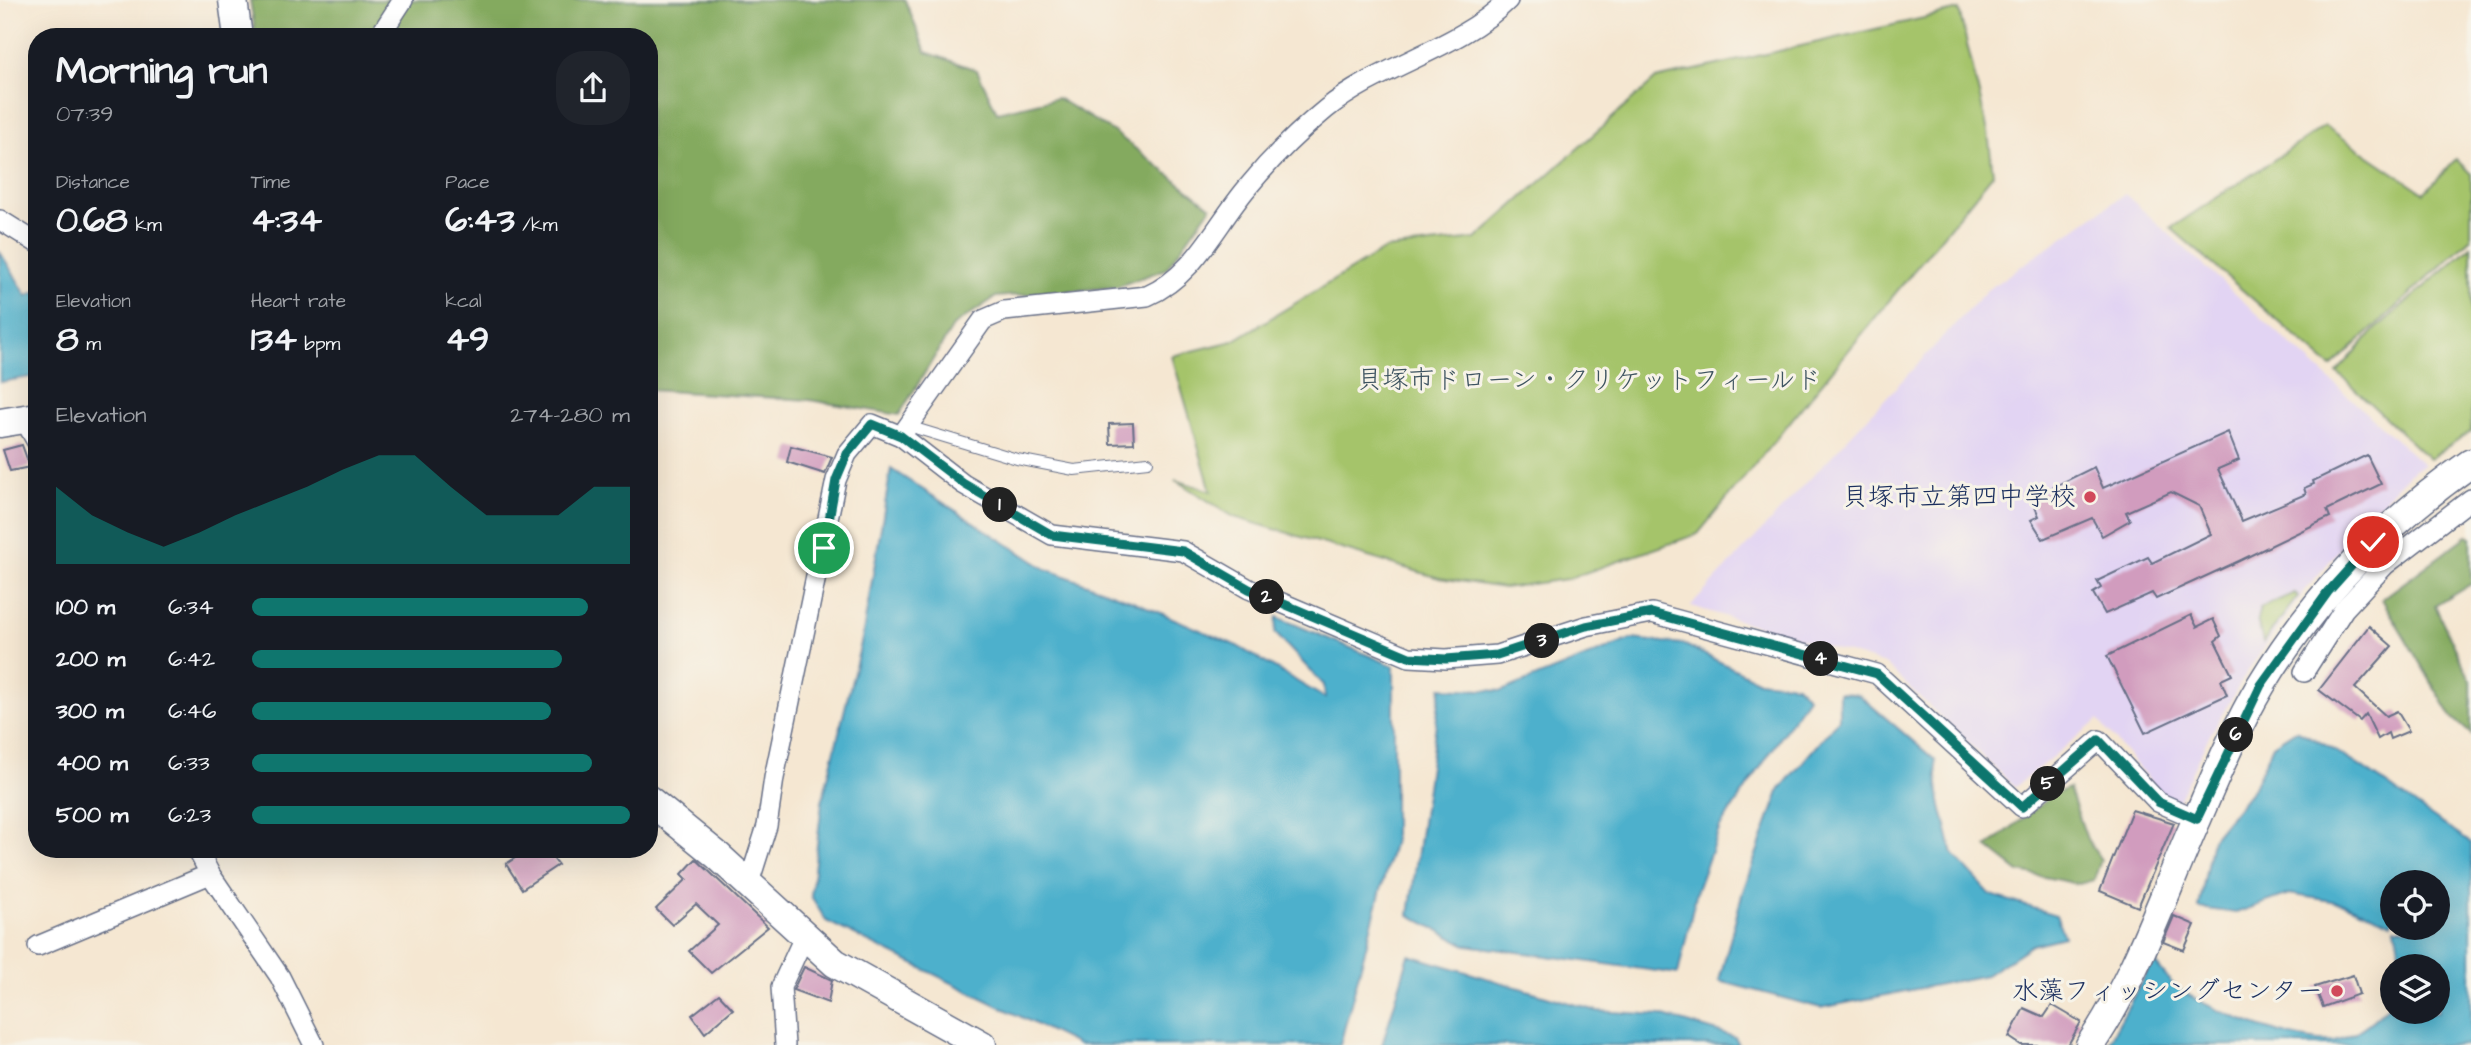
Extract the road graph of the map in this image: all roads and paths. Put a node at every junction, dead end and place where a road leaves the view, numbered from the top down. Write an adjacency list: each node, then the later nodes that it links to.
1 (233, 0): 4 (street)
2 (403, 0): 5 (street)
3 (1508, 0): 8 (street)
4 (237, 28)
5 (385, 28)
6 (0, 220): 7 (street)
7 (28, 237)
8 (910, 432): 9 (lane); 15 (street); 18 (street)
9 (1148, 462)
10 (2471, 463): 12 (street)
11 (2471, 499): 12 (street)
12 (2341, 595): 13 (street); 15 (street)
13 (2304, 672)
14 (658, 807): 18 (street)
15 (2197, 819): 24 (street)
16 (202, 858): 17 (street)
17 (210, 874): 20 (street); 21 (street)
18 (748, 886): 19 (street)
19 (804, 937): 22 (street); 23 (street)
20 (38, 946)
21 (314, 1045)
22 (785, 1045)
23 (982, 1045)
24 (2090, 1045)

